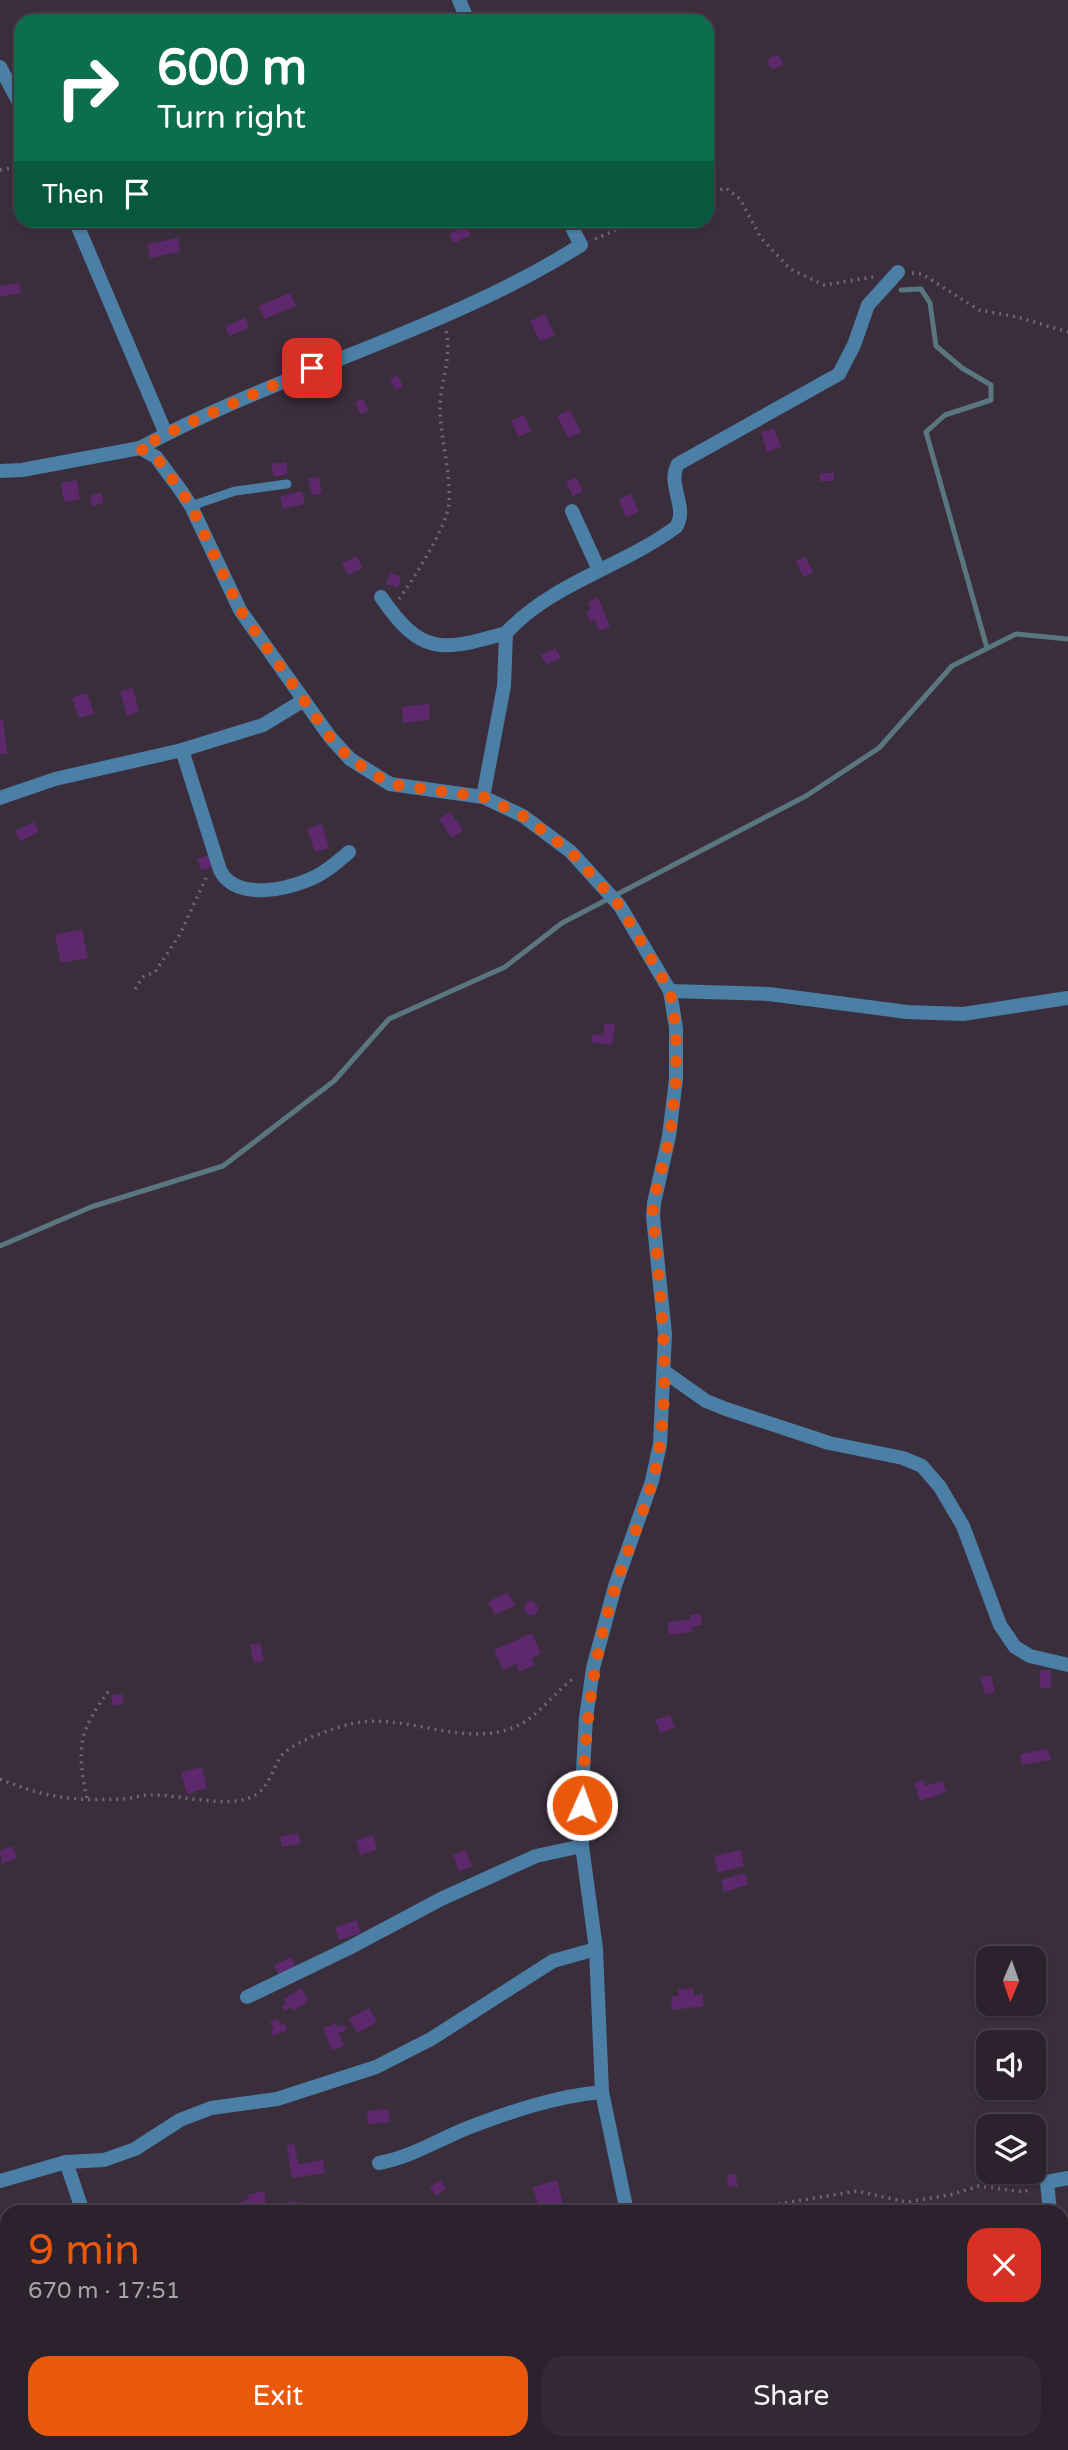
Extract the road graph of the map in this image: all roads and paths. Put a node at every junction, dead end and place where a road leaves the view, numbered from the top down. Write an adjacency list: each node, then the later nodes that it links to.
1 (0, 67): 2 (street)
2 (14, 93)
3 (78, 228): 9 (street)
4 (572, 228): 6 (street)
5 (620, 228): 6 (path)
6 (581, 245): 8 (street)
7 (898, 272): 15 (street)
8 (443, 315): 9 (street); 17 (path)
9 (166, 434): 10 (street)
10 (139, 448): 11 (street); 13 (street)
11 (0, 471)
12 (287, 484): 13 (lane)
13 (191, 506): 19 (street)
14 (572, 511): 15 (street)
15 (599, 570): 18 (street)
16 (381, 597): 17 (street)
17 (391, 611): 18 (street)
18 (506, 633): 21 (street)
19 (304, 700): 20 (street); 21 (street)
20 (182, 750): 22 (street); 24 (street)
21 (483, 797): 26 (street)
22 (0, 798)
23 (349, 852): 24 (street)
24 (220, 870): 25 (path)
25 (135, 989)
26 (670, 991): 27 (street); 28 (street)
27 (1068, 998)
28 (665, 1372): 29 (street); 30 (street)
29 (1068, 1665)
30 (593, 1668): 33 (path); 34 (street)
31 (110, 1689): 33 (path)
32 (0, 1779): 33 (path)
33 (87, 1798)
34 (582, 1846): 35 (street); 36 (street)
35 (596, 1949): 37 (street); 38 (street)
36 (247, 1997)
37 (602, 2092): 39 (street); 44 (street)
38 (66, 2162): 41 (street); 43 (street)
39 (379, 2163)
40 (1068, 2178): 42 (street)
41 (0, 2181)
42 (1047, 2182): 45 (path); 46 (street)
43 (81, 2205)
44 (626, 2205)
45 (772, 2205)
46 (1049, 2205)

